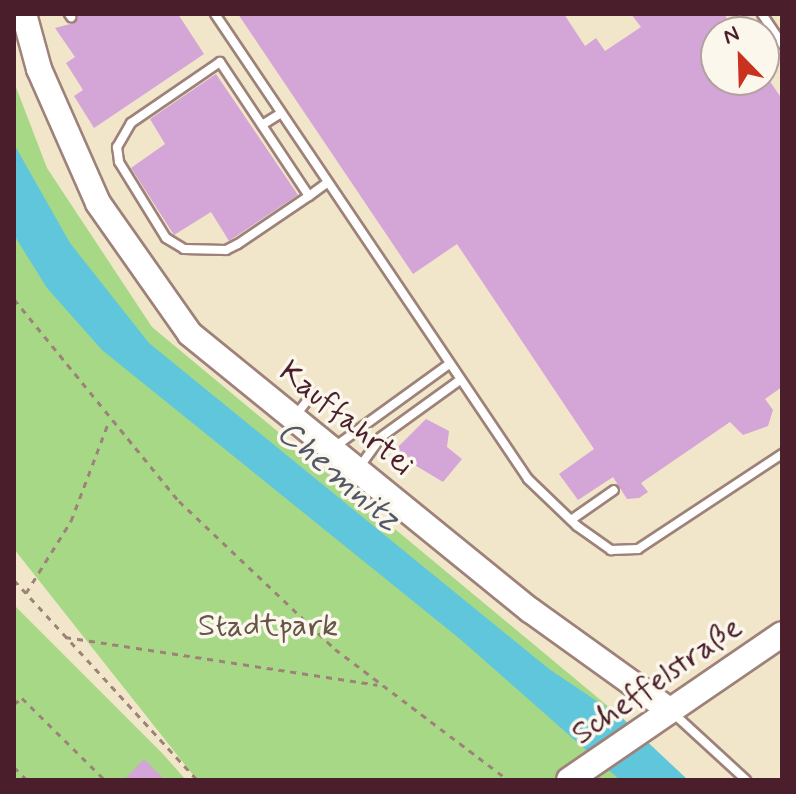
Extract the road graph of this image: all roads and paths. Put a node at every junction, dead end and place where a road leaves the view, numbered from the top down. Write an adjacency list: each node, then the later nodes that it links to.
1 (24, 14): 13 (street, Kauffahrtei)
2 (215, 14): 5 (lane)
3 (762, 14): 4 (lane)
4 (782, 44)
5 (281, 113): 6 (lane); 7 (lane)
6 (262, 125): 8 (lane); 8 (lane)
7 (327, 183): 8 (lane); 10 (lane)
8 (309, 196)
9 (14, 299): 14 (path)
10 (449, 364): 11 (lane); 15 (lane)
11 (460, 380): 17 (lane); 19 (lane)
12 (313, 393): 13 (lane)
13 (294, 417): 15 (street, Kauffahrtei)
14 (109, 421): 21 (path); 24 (path)
15 (333, 448): 17 (street, Kauffahrtei)
16 (782, 454): 19 (lane)
17 (358, 469): 26 (street, Kauffahrtei)
18 (614, 490): 19 (lane)
19 (571, 520)
20 (14, 580): 21 (path)
21 (25, 595): 23 (path)
22 (782, 634): 26 (street, Scheffelstraße)
23 (65, 637): 24 (path); 31 (path)
24 (379, 685): 32 (path)
25 (14, 704): 30 (path)
26 (669, 710): 28 (street, Scheffelstraße); 33 (lane, Kauffahrtei)
27 (14, 767): 29 (path)
28 (576, 775)
29 (27, 780)
30 (105, 780)
31 (197, 780)
32 (508, 780)
33 (746, 780)

